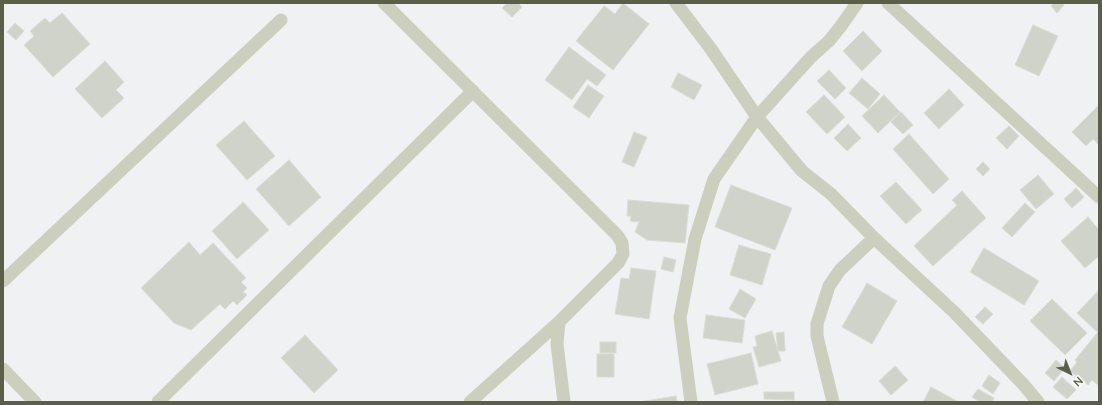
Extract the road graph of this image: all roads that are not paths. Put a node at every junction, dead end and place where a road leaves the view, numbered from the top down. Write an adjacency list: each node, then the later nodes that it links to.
1 (384, 3): 6 (street)
2 (676, 3): 7 (street)
3 (857, 3): 7 (street)
4 (888, 3): 8 (street)
5 (281, 20): 10 (street)
6 (473, 91): 11 (street); 14 (street)
7 (757, 117): 9 (street); 17 (street)
8 (1099, 197)
9 (874, 238): 18 (street); 19 (street)
10 (3, 281)
11 (559, 322): 15 (street); 16 (street)
12 (3, 369): 13 (street)
13 (34, 402)
14 (158, 402)
15 (470, 402)
16 (564, 402)
17 (692, 402)
18 (833, 402)
19 (1038, 402)

